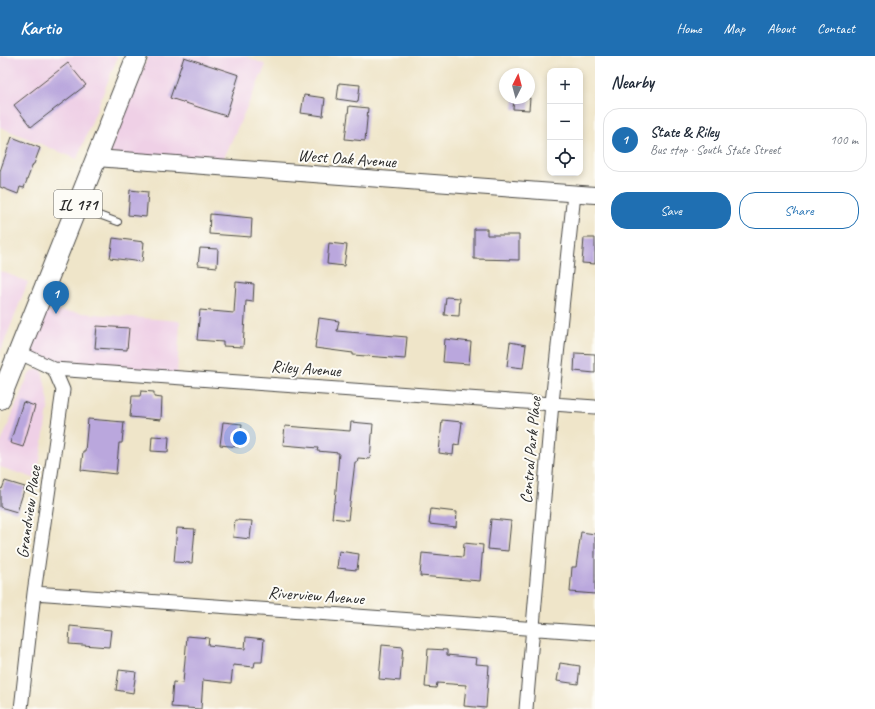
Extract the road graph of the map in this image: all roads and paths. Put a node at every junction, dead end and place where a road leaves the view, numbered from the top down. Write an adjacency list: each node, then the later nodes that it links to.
1 (137, 56): 2 (main road, IL 171)
2 (96, 158): 3 (street, West Oak Avenue); 5 (main road, IL 171)
3 (574, 194): 4 (street, West Oak Avenue); 10 (street, Central Park Place)
4 (595, 195)
5 (77, 207): 6 (lane); 7 (main road, IL 171)
6 (118, 222)
7 (18, 352): 8 (street, Riley Avenue); 9 (main road, IL 171)
8 (54, 369): 10 (street, Riley Avenue); 12 (street, Grandview Place)
9 (0, 399)
10 (552, 403): 11 (street, Riley Avenue); 13 (street, Central Park Place)
11 (595, 407)
12 (34, 593): 13 (street, Riverview Avenue); 15 (street, Grandview Place)
13 (533, 628): 14 (street, Riverview Avenue); 16 (street, Central Park Place)
14 (595, 633)
15 (21, 709)
16 (526, 709)

